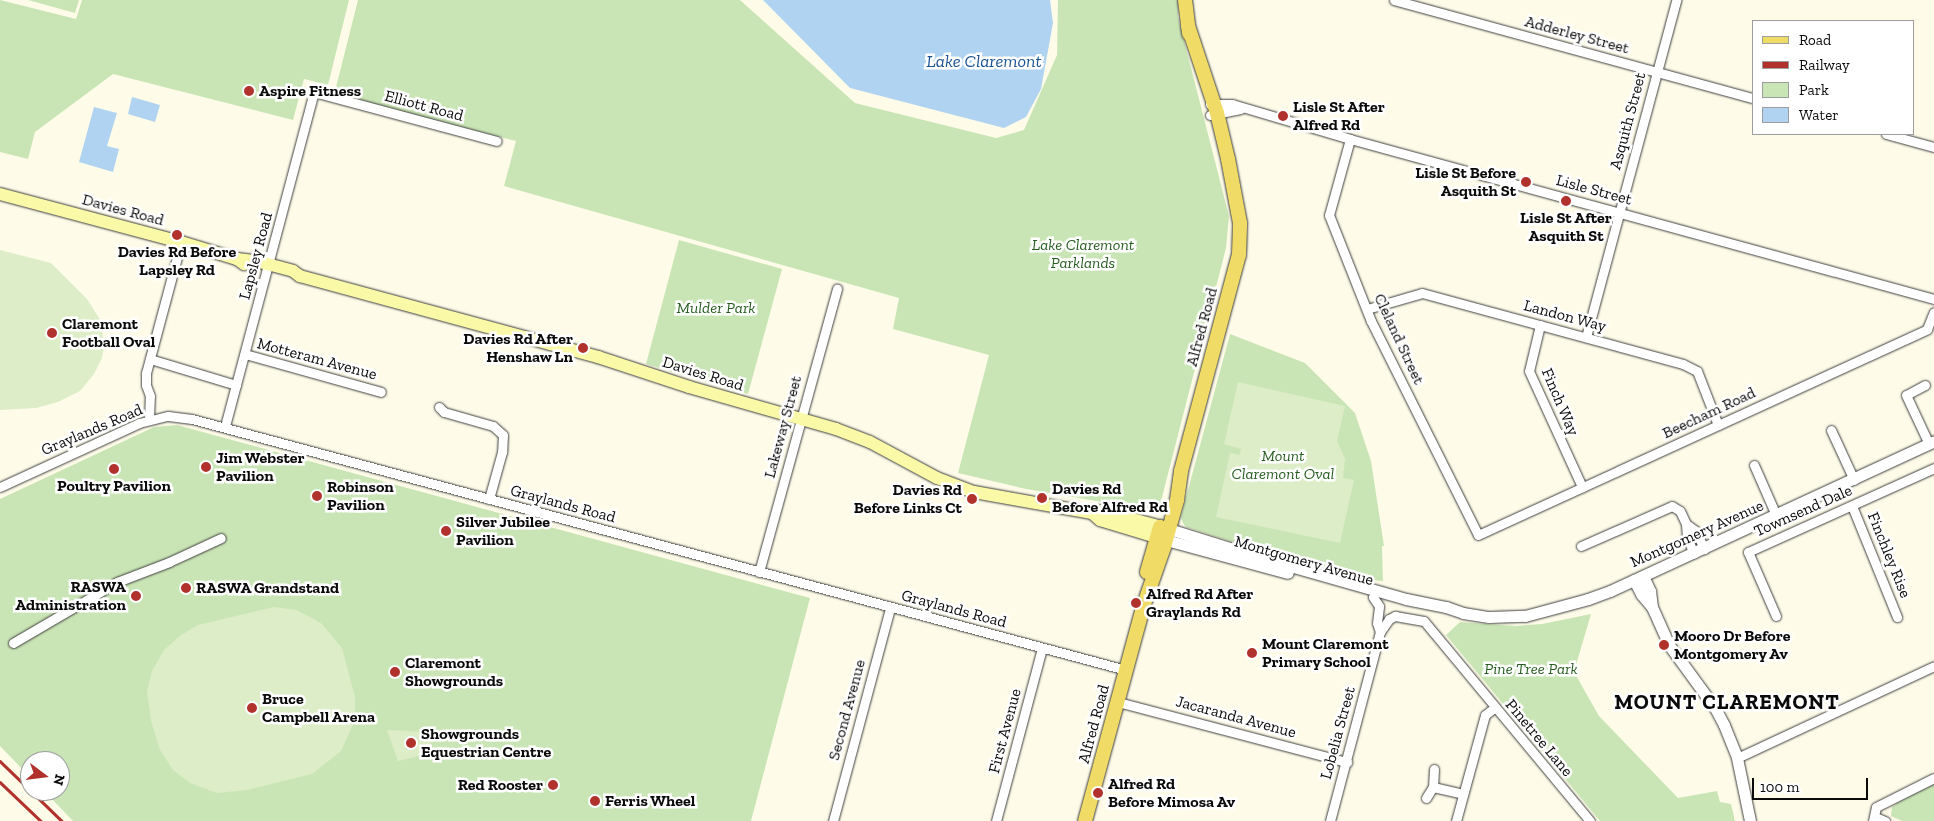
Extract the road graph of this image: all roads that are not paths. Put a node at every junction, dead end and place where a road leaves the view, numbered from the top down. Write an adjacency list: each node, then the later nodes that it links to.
1 (1185, 0): 7 (main road, Alfred Road)
2 (1394, 0): 4 (street, Adderley Street)
3 (1676, 0): 4 (street, Asquith Street)
4 (1656, 72): 6 (street, Adderley Street); 13 (street, Asquith Street)
5 (314, 92): 10 (street, Elliott Road); 15 (street, Lapsley Road)
6 (1752, 98)
7 (1212, 109): 9 (street, Lisle Street); 43 (main road, Alfred Road)
8 (1890, 135): 11 (street)
9 (1350, 138): 13 (street, Lisle Street); 18 (street, Cleland Street)
10 (497, 141)
11 (1934, 147)
12 (0, 194): 14 (main road, Davies Road)
13 (1620, 213): 17 (street, Lisle Street); 21 (street, Asquith Street)
14 (181, 242): 15 (main road, Davies Road); 23 (street)
15 (268, 268): 22 (street, Lapsley Road); 28 (main road, Davies Road)
16 (837, 289): 28 (street, Lakeway Street)
17 (1934, 298)
18 (1367, 308): 20 (street, Landon Way); 42 (street, Cleland Street)
19 (1934, 312): 30 (street, Beecham Road)
20 (1540, 324): 21 (street, Landon Way); 38 (street, Finch Way)
21 (1586, 337): 30 (street, Landon Way)
22 (245, 354): 24 (street, Lapsley Road); 26 (street, Motteram Avenue)
23 (150, 359): 24 (street); 29 (street)
24 (236, 385): 31 (street, Lapsley Road)
25 (1925, 385): 33 (street)
26 (381, 392)
27 (439, 407): 39 (street)
28 (801, 419): 43 (main road, Davies Road); 47 (street, Lakeway Street)
29 (149, 420): 31 (street, Graylands Road); 37 (street, Graylands Road)
30 (1718, 425): 38 (street, Beecham Road)
31 (225, 426): 39 (street, Graylands Road)
32 (1831, 430): 36 (street)
33 (1932, 443): 36 (street, Montgomery Avenue)
34 (1754, 465): 41 (street)
35 (1934, 468): 40 (street, Townsend Dale)
36 (1854, 480): 41 (street, Montgomery Avenue)
37 (0, 487)
38 (1582, 488): 42 (street, Beecham Road)
39 (488, 499): 47 (street, Graylands Road)
40 (1852, 506): 51 (street, Townsend Dale); 52 (street, Finchley Rise)
41 (1776, 515): 46 (street, Montgomery Avenue)
42 (1487, 531)
43 (1163, 533): 49 (street, Montgomery Avenue); 57 (main road, Alfred Road)
44 (221, 538): 54 (street)
45 (1580, 546): 46 (street)
46 (1699, 551): 48 (street, Montgomery Avenue)
47 (759, 572): 50 (street, Graylands Road)
48 (1639, 578): 49 (street, Montgomery Avenue); 60 (street)
49 (1368, 594): 53 (street, Lobelia Street)
50 (890, 608): 55 (street, Graylands Road); 68 (street, Second Avenue)
51 (1776, 616)
52 (1897, 616)
53 (1380, 632): 59 (street, Pinetree Lane); 61 (street, Lobelia Street)
54 (13, 643)
55 (1042, 648): 57 (street, Graylands Road); 69 (street, First Avenue)
56 (1934, 666): 60 (street)
57 (1126, 670): 58 (main road, Alfred Road)
58 (1118, 702): 61 (street, Jacaranda Avenue); 70 (main road, Alfred Road)
59 (1494, 708): 65 (street); 73 (street, Pinetree Lane)
60 (1737, 758): 74 (street)
61 (1347, 762): 71 (street, Lobelia Street)
62 (1434, 769): 64 (street)
63 (1934, 778): 67 (street)
64 (1433, 787): 65 (street); 66 (street)
65 (1463, 794): 72 (street)
66 (1426, 798)
67 (1874, 819): 75 (street)
68 (833, 821)
69 (996, 821)
70 (1085, 821)
71 (1330, 821)
72 (1456, 821)
73 (1590, 821)
74 (1750, 821)
75 (1885, 821)

